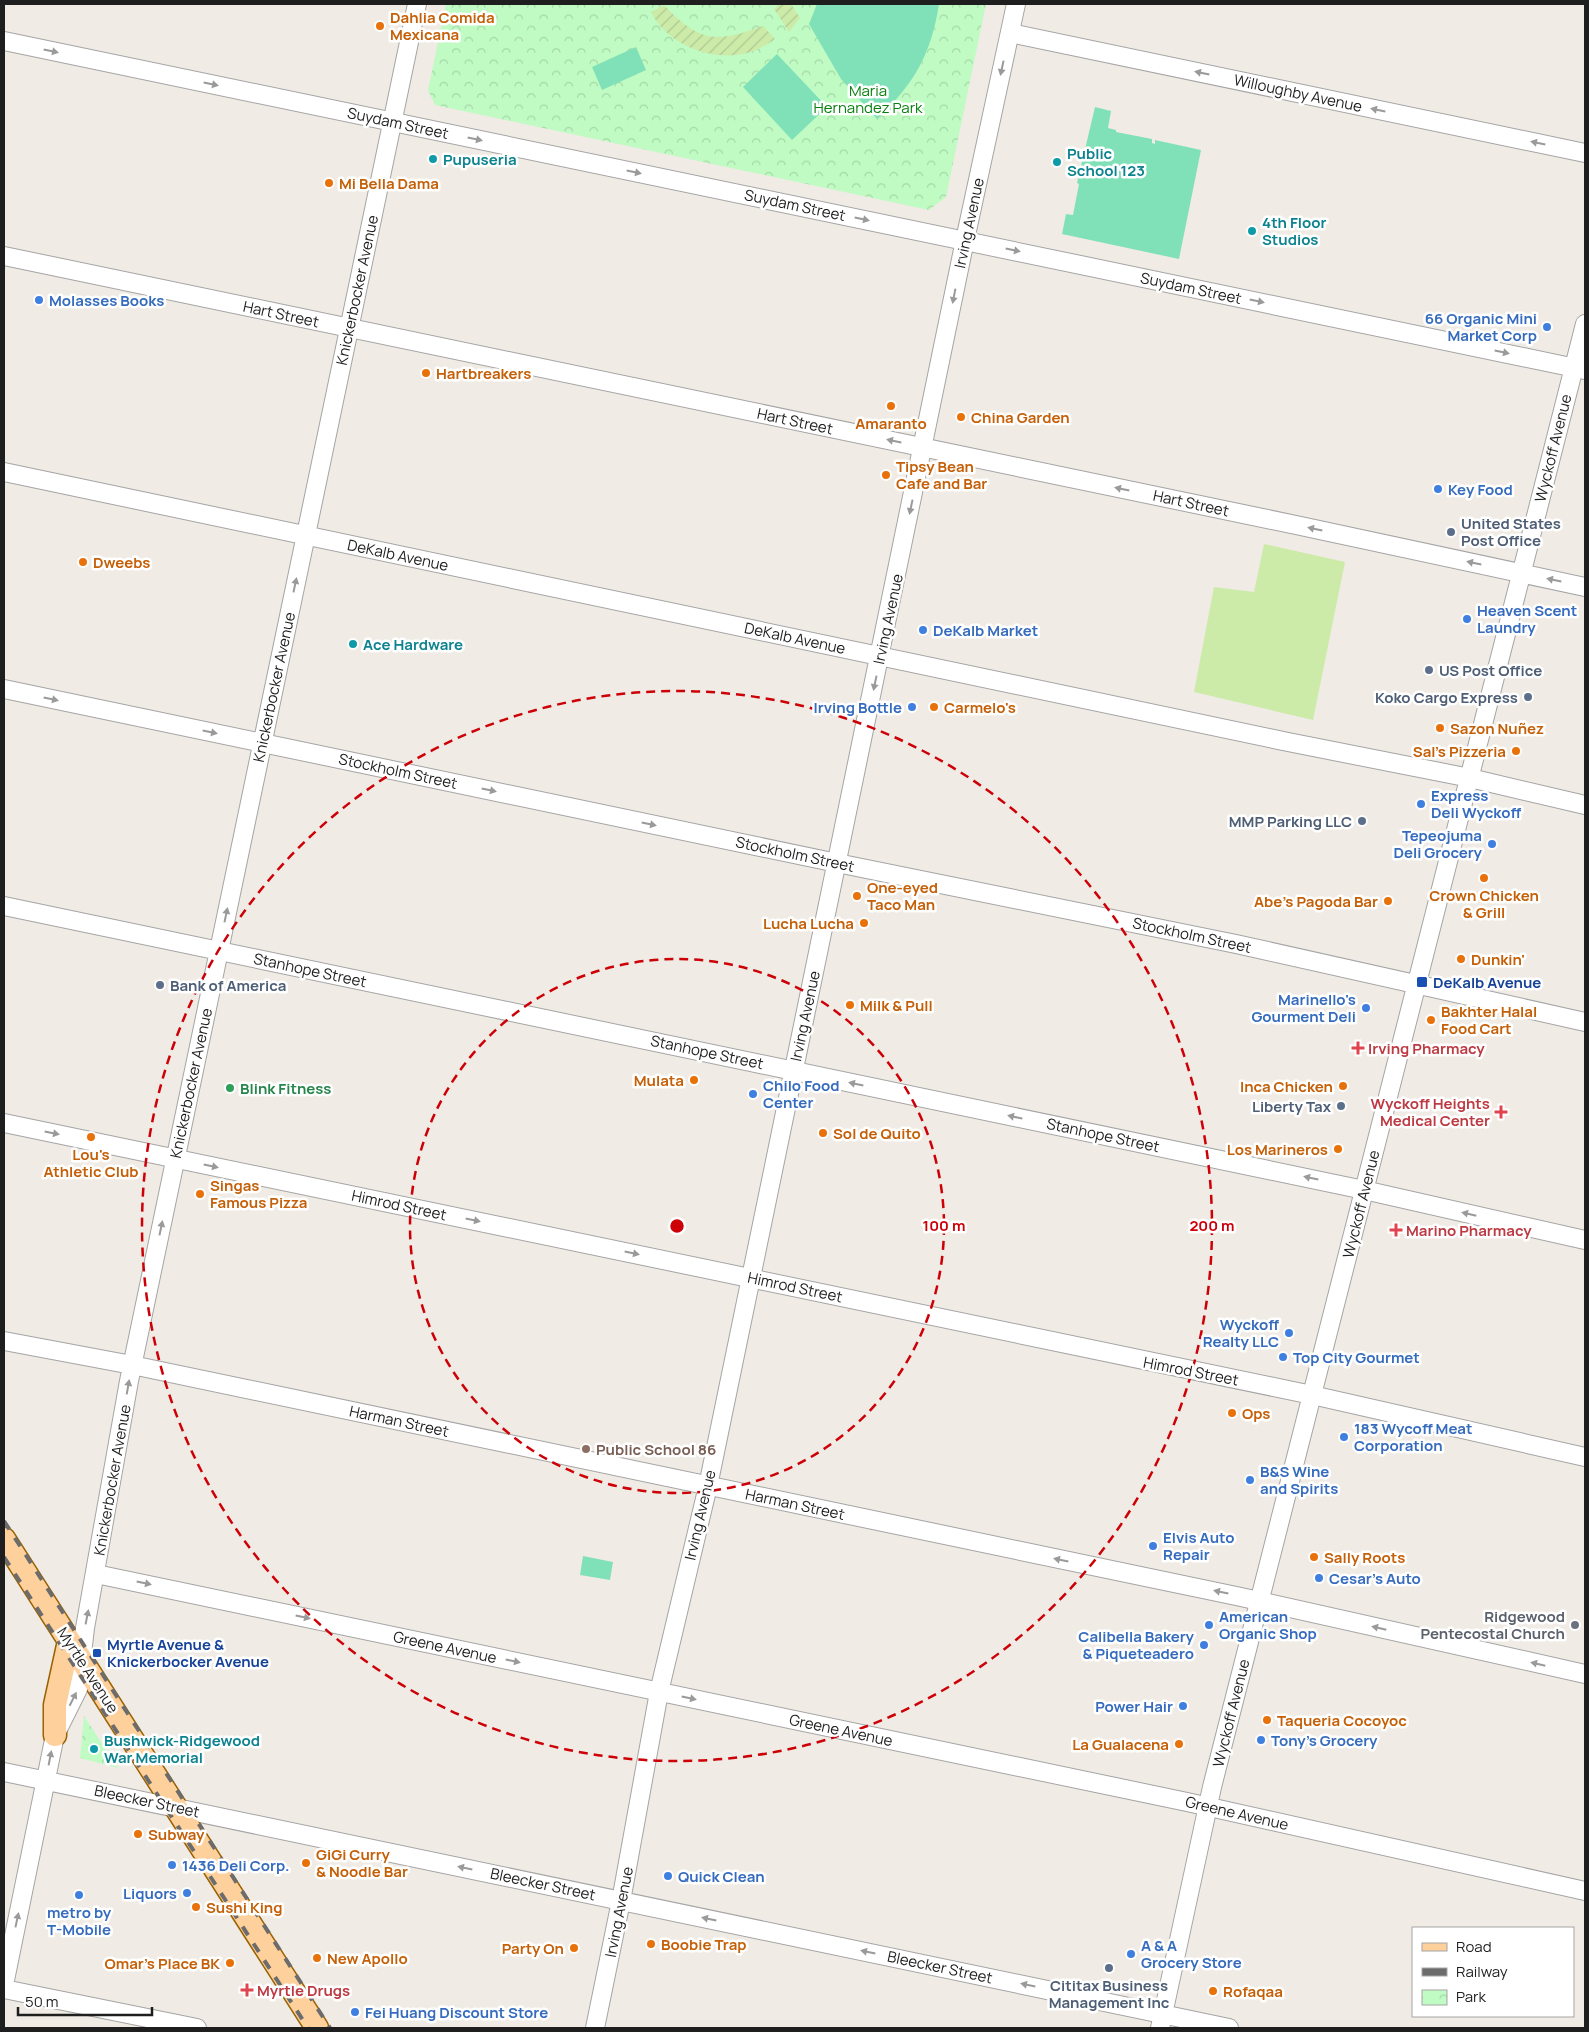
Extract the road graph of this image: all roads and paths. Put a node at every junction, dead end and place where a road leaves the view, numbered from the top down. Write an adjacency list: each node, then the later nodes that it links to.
1 (417, 4): 5 (street, Knickerbocker Avenue)
2 (1016, 4): 3 (street, Irving Avenue)
3 (1010, 33): 6 (street, Willoughby Avenue, one-way to 3); 7 (street, Irving Avenue, one-way to 7)
4 (4, 41): 5 (street, Suydam Street, one-way to 5)
5 (393, 122): 7 (street, Suydam Street, one-way to 7); 10 (street, Knickerbocker Avenue)
6 (1585, 153)
7 (965, 240): 11 (street, Suydam Street, one-way to 11); 12 (street, Irving Avenue, one-way to 12)
8 (4, 256): 10 (street, Hart Street)
9 (1585, 324): 11 (street, Wyckoff Avenue)
10 (349, 328): 12 (street, Hart Street, one-way to 10); 14 (street, Knickerbocker Avenue)
11 (1580, 369): 15 (street, Wyckoff Avenue)
12 (923, 448): 15 (street, Hart Street, one-way to 12); 17 (street, Irving Avenue, one-way to 17)
13 (4, 472): 14 (street, DeKalb Avenue)
14 (305, 535): 17 (street, DeKalb Avenue); 19 (street, Knickerbocker Avenue, one-way to 14)
15 (1522, 573): 16 (street, Hart Street, one-way to 15); 20 (street, Wyckoff Avenue)
16 (1585, 587)
17 (880, 656): 20 (street, DeKalb Avenue); 22 (street, Irving Avenue, one-way to 22)
18 (4, 689): 19 (street, Stockholm Street, one-way to 19)
19 (262, 743): 22 (street, Stockholm Street, one-way to 22); 24 (street, Knickerbocker Avenue, one-way to 19)
20 (1470, 778): 21 (street, DeKalb Avenue); 25 (street, Wyckoff Avenue)
21 (1585, 805)
22 (837, 863): 25 (street, Stockholm Street); 27 (street, Irving Avenue)
23 (4, 906): 24 (street, Stanhope Street)
24 (219, 950): 27 (street, Stanhope Street); 29 (street, Knickerbocker Avenue)
25 (1417, 984): 26 (street, Stockholm Street); 30 (street, Wyckoff Avenue)
26 (1585, 1022)
27 (794, 1071): 30 (street, Stanhope Street, one-way to 27); 32 (street, Irving Avenue)
28 (4, 1123): 29 (street, Himrod Street, one-way to 29)
29 (176, 1158): 32 (street, Himrod Street, one-way to 32); 34 (street, Knickerbocker Avenue, one-way to 29)
30 (1364, 1190): 31 (street, Stanhope Street, one-way to 30); 35 (street, Wyckoff Avenue)
31 (1585, 1240)
32 (751, 1278): 35 (street, Himrod Street); 37 (street, Irving Avenue)
33 (4, 1341): 34 (street, Harman Street)
34 (132, 1366): 37 (street, Harman Street); 39 (street, Knickerbocker Avenue, one-way to 34)
35 (1312, 1395): 36 (street, Himrod Street); 40 (street, Wyckoff Avenue)
36 (1585, 1457)
37 (708, 1486): 40 (street, Harman Street, one-way to 37); 44 (street, Irving Avenue)
38 (7, 1550): 41 (main road, Myrtle Avenue)
39 (96, 1574): 42 (street, Knickerbocker Avenue, one-way to 39); 44 (street, Greene Avenue, one-way to 44)
40 (1259, 1600): 43 (street, Harman Street, one-way to 40); 48 (street, Wyckoff Avenue)
41 (69, 1641): 42 (main road, Myrtle Avenue); 45 (main road)
42 (82, 1661): 45 (street, Knickerbocker Avenue, one-way to 42); 49 (main road, Myrtle Avenue)
43 (1585, 1674)
44 (659, 1692): 48 (street, Greene Avenue, one-way to 48); 51 (street, Irving Avenue)
45 (55, 1735): 47 (street, Knickerbocker Avenue, one-way to 45)
46 (4, 1772): 47 (street, Bleecker Street)
47 (46, 1781): 49 (street, Bleecker Street); 52 (street, Knickerbocker Avenue, one-way to 47)
48 (1207, 1806): 50 (street, Greene Avenue); 54 (street, Wyckoff Avenue)
49 (176, 1807): 51 (street, Bleecker Street, one-way to 49); 56 (main road, Myrtle Avenue)
50 (1585, 1892)
51 (621, 1901): 54 (street, Bleecker Street, one-way to 51); 57 (street, Irving Avenue)
52 (4, 1985)
53 (4, 1989): 55 (street)
54 (1161, 2021): 58 (street, Bleecker Street)
55 (198, 2028)
56 (317, 2028)
57 (595, 2028)
58 (1229, 2028)

